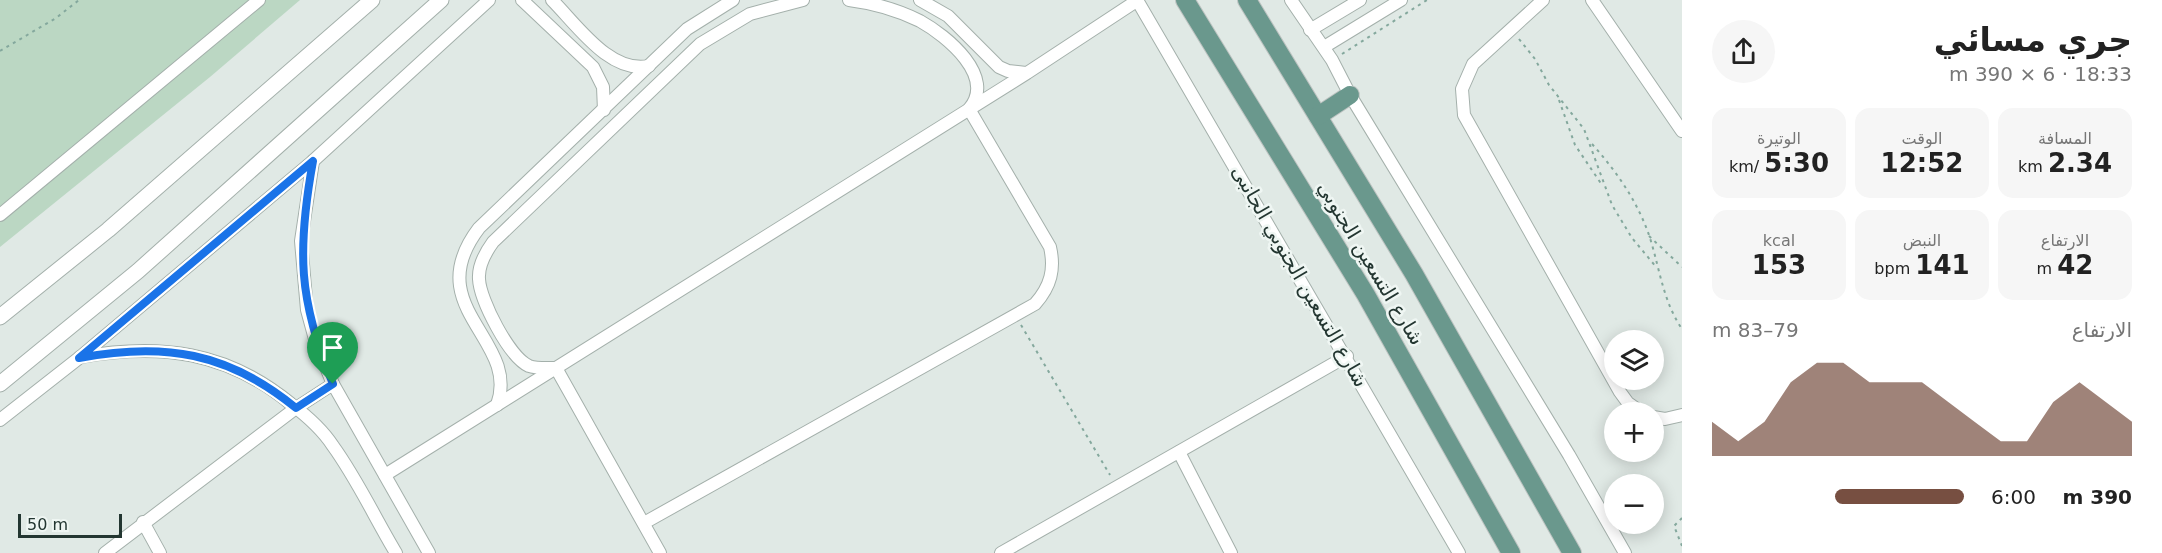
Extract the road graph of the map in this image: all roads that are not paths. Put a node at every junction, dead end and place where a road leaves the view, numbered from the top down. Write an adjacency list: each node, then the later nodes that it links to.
1 (259, 0): 29 (street)
2 (372, 0): 30 (street)
3 (441, 0): 34 (street)
4 (489, 0): 28 (street)
5 (522, 0): 25 (street)
6 (552, 0): 21 (street)
7 (734, 0): 21 (street)
8 (803, 0): 33 (street)
9 (849, 0): 24 (street)
10 (920, 0): 22 (street)
11 (1138, 0): 22 (street); 31 (street, شارع التسعين الجنوبي الجانبى)
12 (1185, 0): 54 (main road, شارع التسعين الجنوبي)
13 (1247, 0): 26 (main road, شارع التسعين الجنوبي)
14 (1291, 0): 19 (street)
15 (1360, 0): 19 (street)
16 (1401, 0): 20 (street)
17 (1544, 0): 36 (street)
18 (1592, 0): 27 (street)
19 (1310, 30): 20 (street)
20 (1324, 47): 23 (street)
21 (649, 66): 25 (street)
22 (1028, 73): 24 (street)
23 (1350, 96): 26 (main road); 56 (street)
24 (969, 109): 33 (street); 45 (street)
25 (604, 110): 37 (street)
26 (1318, 116): 55 (main road, شارع التسعين الجنوبي)
27 (1682, 131)
28 (313, 161): 32 (street); 35 (street)
29 (1, 212)
30 (0, 317)
31 (1347, 356): 42 (street); 53 (street, شارع التسعين الجنوبي الجانبى)
32 (79, 358): 38 (street); 41 (street)
33 (556, 368): 37 (street); 45 (street)
34 (0, 384)
35 (333, 384): 38 (street); 43 (street)
36 (1627, 402)
37 (497, 405): 43 (street)
38 (296, 408): 44 (street); 48 (street)
39 (1682, 415): 40 (street)
40 (1664, 419)
41 (0, 420)
42 (1179, 452): 51 (street); 52 (street)
43 (385, 475): 49 (street)
44 (143, 522): 46 (street); 47 (street)
45 (644, 523): 50 (street)
46 (105, 553)
47 (160, 553)
48 (396, 553)
49 (429, 553)
50 (660, 553)
51 (1001, 553)
52 (1231, 553)
53 (1460, 553)
54 (1510, 553)
55 (1572, 553)
56 (1625, 553)

